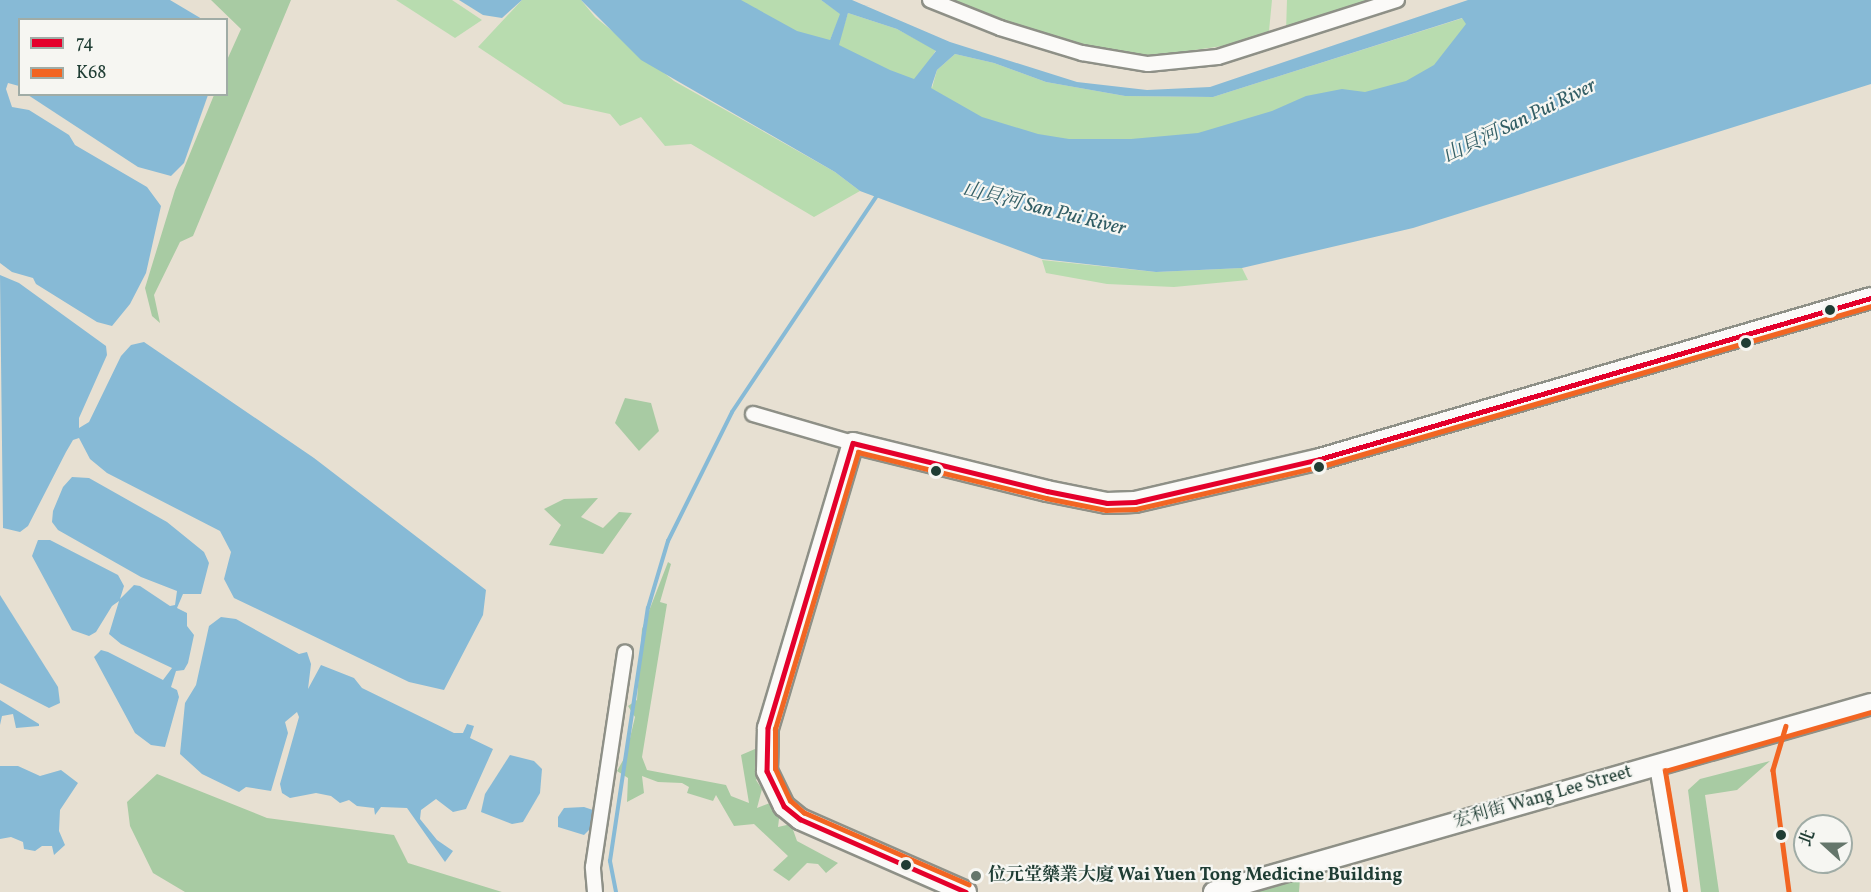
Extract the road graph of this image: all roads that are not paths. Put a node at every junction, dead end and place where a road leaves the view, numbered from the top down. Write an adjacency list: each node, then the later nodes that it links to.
1 (930, 0): 2 (street)
2 (1397, 0)
3 (1871, 298): 5 (street)
4 (753, 414): 5 (street)
5 (853, 443): 10 (street)
6 (626, 652): 9 (street)
7 (1871, 704): 8 (street, 宏利街 Wang Lee Street)
8 (1657, 766): 11 (street, 宏利街 Wang Lee Street); 12 (street)
9 (595, 892)
10 (966, 892)
11 (1214, 892)
12 (1678, 892)

